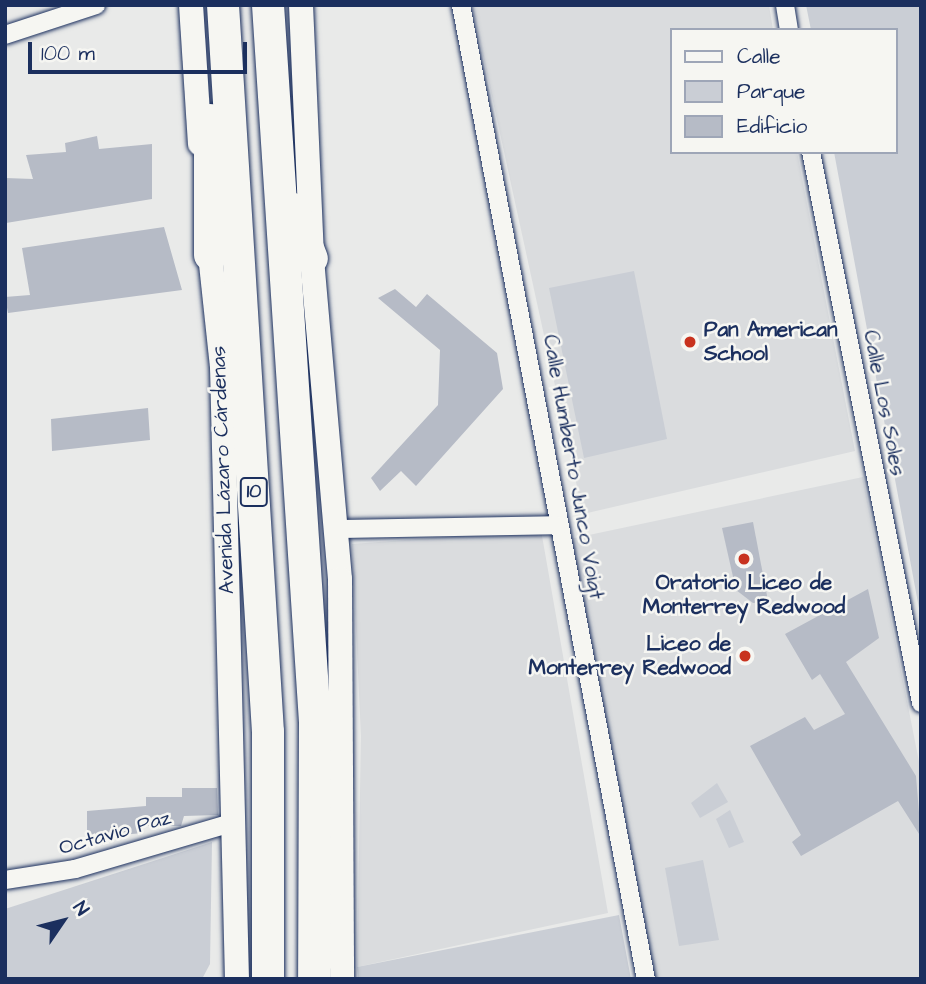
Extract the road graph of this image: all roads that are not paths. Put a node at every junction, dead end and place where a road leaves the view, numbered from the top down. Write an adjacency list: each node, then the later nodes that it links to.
1 (96, 5): 9 (street)
2 (191, 5): 12 (street, Avenida Lázaro Cárdenas)
3 (268, 5): 10 (highway, 10)
4 (301, 5): 13 (street)
5 (461, 5): 14 (street, Calle Humberto Junco Voigt)
6 (785, 5): 8 (street)
7 (224, 10): 12 (highway); 22 (highway, Avenida Lázaro Cárdenas / 10)
8 (789, 28)
9 (5, 34)
10 (274, 97): 13 (highway); 23 (highway, 10)
11 (811, 154): 16 (street, Calle Los Soles)
12 (210, 255): 17 (street, Avenida Lázaro Cárdenas)
13 (312, 259): 15 (street)
14 (559, 525): 15 (street); 25 (street, Calle Humberto Junco Voigt)
15 (336, 529): 24 (street)
16 (921, 703)
17 (235, 822): 18 (street, Octavio Paz); 19 (street, Avenida Lázaro Cárdenas)
18 (5, 880)
19 (237, 944): 20 (street); 21 (street, Avenida Lázaro Cárdenas)
20 (223, 979)
21 (237, 979)
22 (268, 979)
23 (314, 979)
24 (342, 979)
25 (646, 979)

